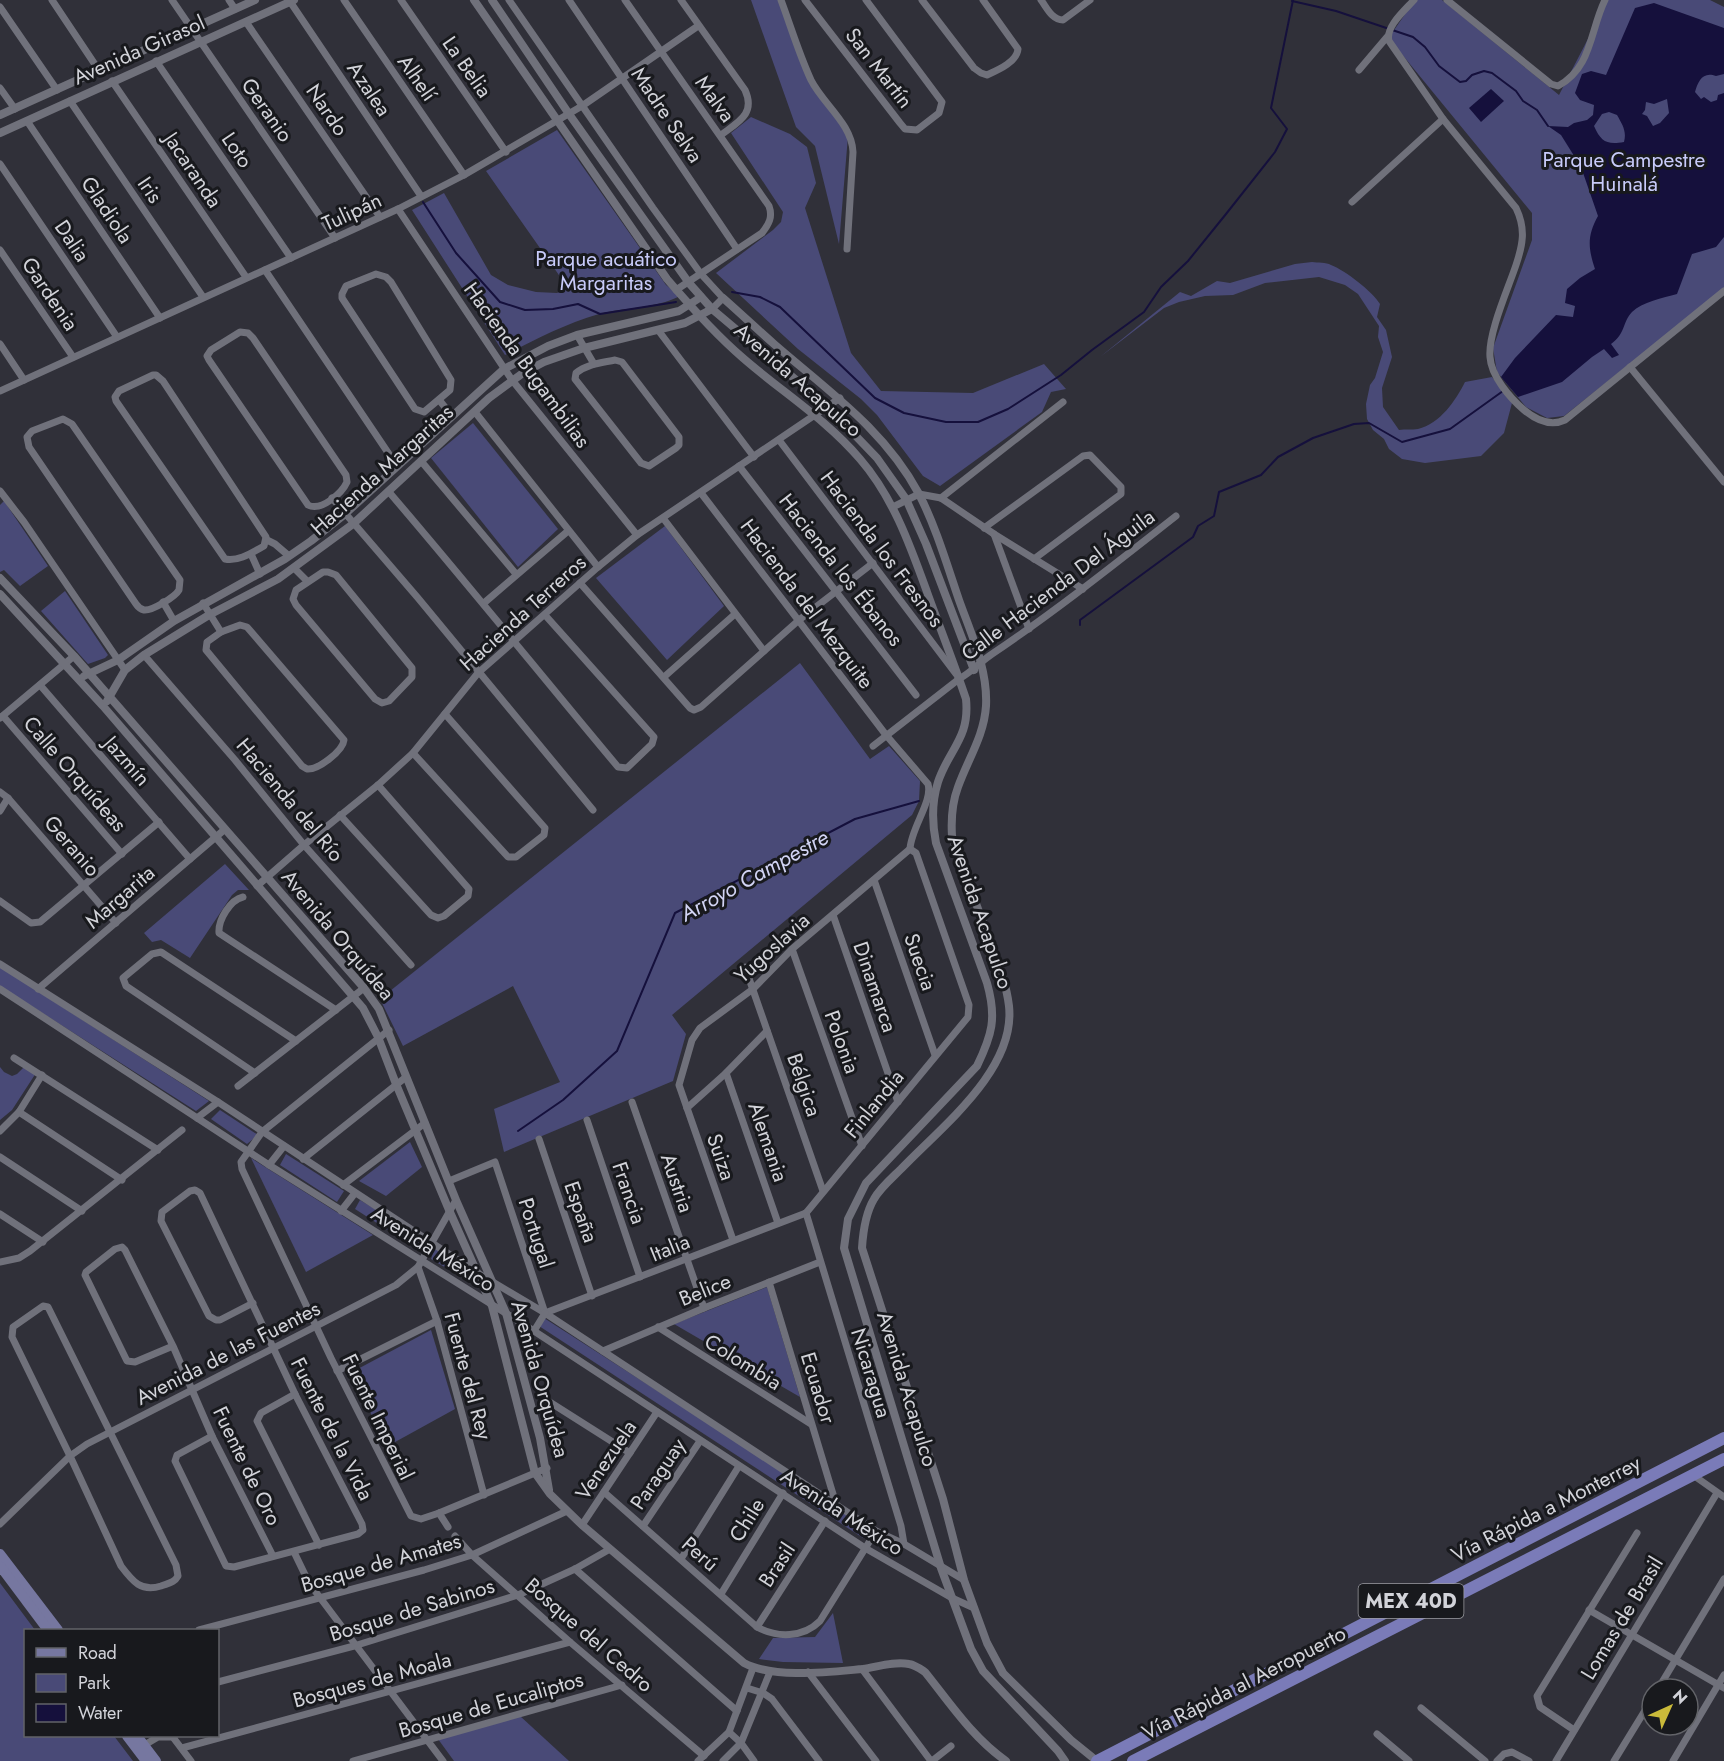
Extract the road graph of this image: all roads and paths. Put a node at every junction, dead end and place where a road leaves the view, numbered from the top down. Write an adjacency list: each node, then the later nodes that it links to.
1 (52, 0): 34 (street)
2 (172, 0): 28 (street, Geranio)
3 (229, 0): 25 (street)
4 (255, 0): 25 (street, Avenida Girasol)
5 (344, 0): 51 (street, Alhelí)
6 (401, 0): 49 (street, La Belia)
7 (474, 0): 46 (street, Avenida Acapulco)
8 (492, 0): 42 (street)
9 (509, 0): 40 (street)
10 (569, 0): 35 (street, Madre Selva)
11 (625, 0): 31 (street, Malva)
12 (681, 0): 27 (street)
13 (781, 0): 58 (street)
14 (805, 0): 15 (street, San Martín)
15 (866, 0)
16 (922, 0): 17 (street)
17 (983, 0)
18 (1041, 0): 19 (street)
19 (1090, 0)
20 (1414, 0): 29 (street)
21 (1447, 0): 22 (street)
22 (1605, 0)
23 (291, 1): 26 (street, Avenida Girasol); 52 (street, Azalea)
24 (0, 7): 38 (street)
25 (235, 9): 28 (street, Avenida Girasol)
26 (246, 22): 30 (street, Avenida Girasol); 55 (street, Nardo)
27 (698, 26): 31 (street, Tulipán); 48 (street)
28 (192, 28): 30 (street, Geranio); 34 (street, Avenida Girasol)
29 (1388, 37): 33 (street); 44 (street)
30 (200, 42): 32 (street, Avenida Girasol); 56 (street, Geranio)
31 (661, 52): 35 (street, Tulipán); 48 (street, Malva)
32 (156, 61): 36 (street, Avenida Girasol); 60 (street, Loto)
33 (1359, 70)
34 (100, 72): 38 (street, Avenida Girasol)
35 (623, 79): 40 (street, Tulipán); 57 (street, Madre Selva)
36 (112, 81): 39 (street, Avenida Girasol); 63 (street, Jacaranda)
37 (0, 88): 41 (street)
38 (57, 90): 41 (street, Avenida Girasol)
39 (70, 101): 45 (street, Avenida Girasol); 68 (street, Iris)
40 (582, 106): 42 (street, Tulipán); 62 (street)
41 (15, 110): 43 (street, Avenida Girasol)
42 (568, 114): 46 (street, Tulipán); 64 (street)
43 (0, 115)
44 (1443, 118): 53 (street); 82 (street)
45 (27, 121): 47 (street, Avenida Girasol); 74 (street, Gladiola)
46 (556, 122): 49 (street, Tulipán); 66 (street, Avenida Acapulco)
47 (0, 133)
48 (721, 135): 57 (street, Malva)
49 (506, 152): 51 (street, Tulipán)
50 (0, 164): 77 (street, Dalia)
51 (464, 175): 52 (street, Tulipán)
52 (421, 196): 54 (street, Tulipán)
53 (1352, 202)
54 (398, 209): 55 (street, Tulipán); 83 (street, Hacienda Bugambilias)
55 (380, 217): 56 (street, Tulipán)
56 (335, 238): 60 (street, Tulipán)
57 (737, 249): 62 (street)
58 (847, 249)
59 (0, 250): 80 (street, Gardenia)
60 (291, 258): 61 (street, Tulipán)
61 (265, 270): 63 (street, Tulipán); 97 (street)
62 (701, 274): 64 (street); 65 (street)
63 (246, 277): 68 (street, Tulipán)
64 (688, 283): 66 (street); 69 (street)
65 (712, 287): 69 (street, Hacienda Margaritas); 70 (street)
66 (676, 291): 71 (street, Avenida Acapulco)
67 (1724, 291): 82 (street)
68 (203, 297): 74 (street, Tulipán)
69 (701, 297): 71 (street, Hacienda Margaritas); 72 (street)
70 (723, 298): 72 (street, Hacienda Margaritas); 87 (street, Avenida Acapulco)
71 (689, 306): 73 (street, Avenida Acapulco); 76 (street, Hacienda Margaritas)
72 (712, 309): 73 (street, Hacienda Margaritas); 90 (street, Avenida Acapulco)
73 (700, 317): 75 (street, Hacienda Margaritas); 92 (street, Avenida Acapulco)
74 (160, 318): 77 (street, Tulipán)
75 (658, 330): 79 (street, Hacienda Margaritas); 95 (street)
76 (577, 335): 79 (street); 83 (street, Hacienda Margaritas)
77 (117, 337): 80 (street, Tulipán)
78 (0, 344): 84 (street)
79 (584, 348): 81 (street); 85 (street, Hacienda Margaritas)
80 (73, 357): 84 (street, Tulipán)
81 (594, 364): 81 (street)
82 (1630, 367): 99 (street)
83 (504, 369): 85 (street, Hacienda Bugambilias); 93 (street, Hacienda Margaritas)
84 (24, 380): 86 (street, Tulipán)
85 (513, 380): 91 (street, Hacienda Margaritas); 115 (street, Hacienda Bugambilias)
86 (0, 391)
87 (840, 398): 90 (street, Hacienda Terreros); 103 (street, Avenida Acapulco)
88 (440, 401): 88 (street); 93 (street)
89 (1063, 402): 105 (street)
90 (827, 406): 92 (street, Hacienda Terreros); 106 (street, Avenida Acapulco)
91 (475, 412): 96 (street, Hacienda Margaritas); 113 (street)
92 (815, 414): 94 (street, Hacienda Terreros); 107 (street, Avenida Acapulco)
93 (452, 416): 97 (street, Hacienda Margaritas)
94 (779, 440): 95 (street, Hacienda Terreros); 120 (street, Hacienda los Fresnos)
95 (754, 456): 98 (street, Hacienda Terreros)
96 (421, 460): 101 (street, Hacienda Margaritas); 124 (street)
97 (397, 466): 108 (street, Hacienda Margaritas)
98 (739, 466): 102 (street, Hacienda Terreros); 129 (street, Hacienda los Ébanos)
99 (1724, 482)
100 (0, 491): 145 (street)
101 (389, 492): 111 (street, Hacienda Margaritas); 133 (street)
102 (701, 493): 110 (street, Hacienda Terreros); 137 (street, Hacienda del Mezquite)
103 (919, 494): 105 (street); 106 (street); 146 (street, Avenida Acapulco)
104 (332, 498): 104 (street); 108 (street)
105 (940, 498): 112 (street)
106 (906, 499): 107 (street); 149 (street, Avenida Acapulco)
107 (893, 507): 154 (street, Avenida Acapulco)
108 (345, 514): 111 (street); 118 (street, Hacienda Margaritas)
109 (1176, 516): 128 (street, Calle Hacienda Del Águila)
110 (663, 518): 115 (street, Hacienda Terreros); 134 (street)
111 (353, 524): 122 (street, Hacienda Margaritas); 151 (street)
112 (984, 528): 114 (street); 119 (street)
113 (568, 531): 121 (street); 124 (street)
114 (994, 534): 119 (street); 139 (street)
115 (637, 535): 121 (street, Hacienda Terreros)
116 (267, 540): 117 (street); 117 (street); 118 (street)
117 (251, 554): 123 (street)
118 (289, 556): 123 (street, Hacienda Margaritas)
119 (1034, 559): 128 (street)
120 (873, 563): 129 (street); 154 (street, Hacienda los Fresnos)
121 (598, 567): 127 (street, Hacienda Terreros)
122 (294, 568): 126 (street); 135 (street, Hacienda Margaritas)
123 (260, 573): 132 (street, Hacienda Margaritas)
124 (516, 574): 133 (street)
125 (0, 578): 144 (street, Avenida Orquídea)
126 (307, 581): 126 (street)
127 (580, 583): 136 (street, Hacienda Terreros); 152 (street)
128 (1083, 589): 139 (street, Calle Hacienda Del Águila)
129 (836, 592): 137 (street); 156 (street, Hacienda los Ébanos)
130 (0, 594): 147 (street, Avenida Orquídea)
131 (164, 602): 131 (street); 138 (street)
132 (203, 603): 135 (street); 138 (street, Hacienda Margaritas)
133 (484, 603): 141 (street)
134 (735, 614): 142 (street); 152 (street)
135 (209, 615): 140 (street); 143 (street, Hacienda Margaritas)
136 (545, 615): 141 (street, Hacienda Terreros); 141 (street)
137 (799, 620): 142 (street); 161 (street, Hacienda del Mezquite)
138 (174, 621): 145 (street, Hacienda Margaritas)
139 (1029, 629): 146 (street, Calle Hacienda Del Águila)
140 (221, 632): 140 (street)
141 (513, 642): 151 (street, Hacienda Terreros)
142 (764, 651): 152 (street)
143 (144, 655): 148 (street, Hacienda Margaritas); 173 (street, Hacienda del Río)
144 (74, 656): 147 (street); 150 (street, Avenida Orquídea)
145 (118, 660): 148 (street); 150 (street, Hacienda Margaritas)
146 (981, 662): 149 (street, Calle Hacienda Del Águila); 310 (street, Avenida Acapulco)
147 (65, 663): 153 (street, Avenida Orquídea); 155 (street)
148 (125, 670): 157 (street, Hacienda Margaritas)
149 (974, 670): 154 (street, Calle Hacienda Del Águila)
150 (88, 673): 153 (street, Hacienda Margaritas); 157 (street, Avenida Orquídea)
151 (478, 673): 159 (street, Hacienda Terreros); 167 (street)
152 (663, 677)
153 (78, 679): 158 (street, Avenida Orquídea)
154 (959, 679): 161 (street, Calle Hacienda Del Águila); 307 (street, Avenida Acapulco)
155 (40, 685): 160 (street); 170 (street, Jazmín)
156 (916, 695)
157 (110, 697): 158 (street, Hacienda Margaritas); 171 (street, Avenida Orquídea)
158 (103, 706): 172 (street, Avenida Orquídea)
159 (445, 714): 163 (street, Hacienda Terreros); 163 (street)
160 (1, 717): 175 (street, Calle Orquídeas)
161 (886, 735): 162 (street, Calle Hacienda Del Águila); 174 (street, Hacienda del Mezquite)
162 (873, 746)
163 (413, 753): 164 (street, Hacienda Terreros)
164 (378, 785): 169 (street, Hacienda Terreros); 169 (street)
165 (0, 792): 166 (street, Geranio)
166 (8, 798): 168 (street); 179 (street, Geranio)
167 (593, 810)
168 (0, 811)
169 (340, 815): 173 (street, Hacienda Terreros)
170 (159, 822): 175 (street); 176 (street, Jazmín)
171 (224, 830): 172 (street, Margarita); 177 (street, Avenida Orquídea)
172 (215, 837): 176 (street, Margarita); 180 (street, Avenida Orquídea)
173 (304, 845): 177 (street, Hacienda Terreros); 187 (street, Hacienda del Río)
174 (910, 849): 178 (street, Yugoslavia); 199 (street, Finlandia)
175 (122, 854): 179 (street)
176 (190, 859): 184 (street, Margarita)
177 (266, 877): 180 (street, Hacienda Terreros); 189 (street, Avenida Orquídea)
178 (874, 880): 183 (street, Yugoslavia); 199 (street, Suecia)
179 (84, 885): 182 (street); 184 (street, Geranio)
180 (257, 886): 193 (street, Avenida Orquídea)
181 (243, 897): 194 (street)
182 (0, 901)
183 (833, 915): 185 (street, Yugoslavia); 210 (street, Dinamarca)
184 (116, 923): 191 (street, Margarita)
185 (792, 949): 192 (street, Yugoslavia); 222 (street, Polonia)
186 (0, 964): 191 (street, Avenida México)
187 (411, 965)
188 (745, 967): 192 (street, Bélgica)
189 (364, 988): 193 (street); 195 (street, Avenida Orquídea)
190 (0, 989): 213 (street, Avenida México)
191 (38, 989): 208 (street, Avenida México)
192 (753, 989): 196 (street, Bélgica); 206 (street, Yugoslavia)
193 (353, 996): 194 (street); 197 (street, Avenida Orquídea)
194 (336, 1010): 198 (street)
195 (389, 1030): 197 (street); 204 (street, Avenida Orquídea)
196 (768, 1031): 202 (street); 231 (street, Bélgica)
197 (378, 1037): 205 (street, Avenida Orquídea); 219 (street)
198 (296, 1041): 201 (street); 201 (street)
199 (935, 1055): 210 (street, Finlandia)
200 (14, 1058): 203 (street)
201 (255, 1072): 207 (street)
202 (726, 1073): 211 (street); 239 (street, Alemania)
203 (42, 1075): 212 (street); 223 (street)
204 (406, 1077): 205 (street); 215 (street, Avenida Orquídea)
205 (396, 1084): 217 (street, Avenida Orquídea); 226 (street)
206 (679, 1084): 211 (street, Suiza)
207 (238, 1086)
208 (218, 1102): 213 (street); 219 (street, Avenida México)
209 (632, 1102): 243 (street, Austria)
210 (898, 1102): 222 (street, Finlandia)
211 (687, 1108): 240 (street, Suiza)
212 (19, 1112): 218 (street); 228 (street)
213 (197, 1118): 224 (street, Avenida México)
214 (587, 1120): 248 (street, Francia)
215 (425, 1123): 217 (street); 229 (street, Avenida Orquídea)
216 (182, 1130): 223 (street)
217 (415, 1130): 230 (street); 234 (street, Avenida Orquídea)
218 (0, 1131)
219 (262, 1132): 221 (street, Avenida México); 224 (street)
220 (539, 1139): 251 (street, España)
221 (284, 1146): 226 (street, Avenida México); 227 (street)
222 (862, 1146): 231 (street, Finlandia)
223 (158, 1150): 228 (street)
224 (248, 1151): 227 (street, Avenida México); 258 (street, Fuente Imperial)
225 (0, 1157): 235 (street)
226 (303, 1159): 230 (street, Avenida México)
227 (268, 1164): 236 (street, Avenida México)
228 (122, 1180): 235 (street)
229 (448, 1181): 233 (street, Avenida Orquídea); 256 (street, Portugal)
230 (343, 1185): 232 (street, Avenida México)
231 (824, 1191): 237 (street, Finlandia)
232 (355, 1192): 236 (street); 241 (street, Avenida México)
233 (456, 1200): 234 (street, Avenida de las Fuentes); 249 (street, Avenida Orquídea)
234 (449, 1210): 241 (street, Avenida de las Fuentes); 247 (street, Avenida Orquídea)
235 (82, 1211): 242 (street)
236 (341, 1211): 246 (street, Avenida México)
237 (806, 1213): 239 (street, Italia); 245 (street, Nicaragua)
238 (0, 1214): 242 (street)
239 (778, 1223): 240 (street, Italia)
240 (733, 1240): 243 (street, Italia)
241 (432, 1241): 246 (street, Avenida de las Fuentes); 247 (street, Avenida México)
242 (43, 1242): 244 (street)
243 (686, 1260): 248 (street, Italia); 254 (street, Austria)
244 (0, 1262)
245 (820, 1262): 250 (street, Belice); 297 (street, Nicaragua)
246 (419, 1264): 253 (street, Avenida México); 257 (street, Fuente del Rey); 258 (street, Avenida de las Fuentes)
247 (476, 1272): 249 (street, Avenida México); 253 (street, Avenida Orquídea)
248 (640, 1277): 251 (street, Italia)
249 (492, 1281): 255 (street, Avenida Orquídea); 256 (street, Avenida México)
250 (769, 1282): 254 (street, Belice); 269 (street, Ecuador)
251 (592, 1296): 256 (street, Italia)
252 (253, 1303): 252 (street, Fuente de la Vida); 262 (street, Fuente de la Vida)
253 (492, 1306): 255 (street, Avenida México); 279 (street, Avenida Orquídea)
254 (704, 1308): 259 (street, Belice)
255 (506, 1313): 260 (street, Avenida México); 278 (street, Avenida Orquídea)
256 (545, 1313): 260 (street); 263 (street, Avenida México)
257 (437, 1321): 264 (street); 284 (street, Fuente del Rey)
258 (317, 1326): 262 (street, Avenida de las Fuentes); 264 (street, Fuente Imperial)
259 (658, 1327): 263 (street, Belice); 269 (street, Colombia)
260 (534, 1330): 268 (street, Avenida México)
261 (173, 1346): 261 (street, Fuente de Oro); 265 (street, Fuente de Oro)
262 (273, 1348): 265 (street, Avenida de las Fuentes); 266 (street, Fuente de la Vida)
263 (603, 1350): 286 (street, Avenida México)
264 (337, 1371): 288 (street, Fuente Imperial)
265 (193, 1389): 270 (street, Avenida de las Fuentes); 271 (street, Fuente de Oro)
266 (295, 1394): 298 (street); 298 (street, Fuente de la Vida)
267 (548, 1401): 274 (street)
268 (657, 1412): 273 (street, Avenida México); 274 (street, Venezuela)
269 (811, 1424): 286 (street, Ecuador)
270 (109, 1432): 275 (street, Avenida de las Fuentes); 275 (street); 275 (street)
271 (212, 1436): 304 (street, Fuente de Oro); 304 (street)
272 (1724, 1438): 367 (highway, Vía Rápida a Monterrey / MEX 40D)
273 (700, 1441): 277 (street, Avenida México); 292 (street, Paraguay)
274 (630, 1453): 281 (street, Venezuela)
275 (70, 1456): 290 (street, Avenida de las Fuentes)
276 (1724, 1459): 280 (highway, Vía Rápida al Aeropuerto / MEX 40D)
277 (740, 1466): 282 (street, Avenida México); 305 (street)
278 (547, 1468): 279 (street); 283 (street, Avenida Orquídea)
279 (536, 1473): 283 (street, Avenida Orquídea); 284 (street)
280 (1693, 1475): 285 (street); 368 (highway, Vía Rápida al Aeropuerto / MEX 40D)
281 (604, 1492): 291 (street, Venezuela); 292 (street, Perú)
282 (783, 1493): 289 (street, Avenida México); 311 (street, Chile)
283 (550, 1494): 287 (street, Avenida Orquídea)
284 (484, 1495): 288 (street)
285 (1721, 1495): 321 (street, Lomas de Brasil)
286 (836, 1504): 294 (street, Avenida México)
287 (567, 1511): 291 (street, Avenida Orquídea); 303 (street, Bosque de Amates)
288 (439, 1513): 293 (street)
289 (825, 1521): 299 (street, Avenida México); 317 (street, Brasil)
290 (0, 1524)
291 (582, 1525): 300 (street, Avenida Orquídea)
292 (643, 1526): 305 (street, Perú)
293 (448, 1527)
294 (876, 1531): 297 (street, Avenida México); 299 (street)
295 (1636, 1533): 316 (street)
296 (455, 1536): 303 (street, Bosque del Cedro)
297 (904, 1544): 307 (street, Avenida México)
298 (319, 1545): 301 (street)
299 (865, 1548): 314 (street, Avenida México); 317 (street, Perú)
300 (610, 1549): 308 (street, Bosque de Sabinos); 325 (street, Avenida Orquídea)
301 (294, 1552): 304 (street); 313 (street)
302 (0, 1554): 319 (main road)
303 (472, 1555): 312 (street, Bosque del Cedro); 313 (street, Bosque de Amates)
304 (273, 1556)
305 (681, 1559): 311 (street, Perú)
306 (0, 1566): 318 (main road)
307 (942, 1568): 310 (street, Avenida México); 314 (street, Avenida Acapulco)
308 (575, 1569): 312 (street, Bosque de Sabinos); 338 (street)
309 (1724, 1579): 324 (street)
310 (964, 1580): 315 (street, Avenida Acapulco)
311 (721, 1594): 317 (street, Perú)
312 (518, 1595): 322 (street, Bosque del Cedro); 323 (street, Bosque de Sabinos)
313 (320, 1597): 320 (street, Bosque de Amates); 323 (street)
314 (952, 1598): 315 (street, Avenida México); 352 (street, Avenida Acapulco)
315 (974, 1608): 347 (street, Avenida Acapulco)
316 (1589, 1610): 321 (street); 340 (street)
317 (757, 1627)
318 (47, 1629)
319 (57, 1629)
320 (203, 1629)
321 (1632, 1635): 324 (street); 340 (street, Lomas de Brasil)
322 (570, 1642): 332 (street, Bosque del Cedro); 335 (street, Bosques de Moala)
323 (354, 1646): 331 (street, Bosque de Sabinos); 335 (street)
324 (1676, 1660): 330 (street); 333 (street)
325 (753, 1668): 327 (street, Avenida Orquídea); 334 (street)
326 (862, 1669): 328 (street, Avenida Orquídea); 364 (street); 365 (street, Avenida Orquídea)
327 (770, 1672): 328 (street, Avenida Orquídea); 336 (street)
328 (808, 1672): 363 (street)
329 (1724, 1675): 333 (street)
330 (1665, 1677)
331 (219, 1682)
332 (622, 1685): 346 (street, Bosque de Eucaliptos); 354 (street, Bosque del Cedro)
333 (1721, 1687): 375 (street)
334 (747, 1688): 336 (street); 338 (street)
335 (391, 1692): 346 (street); 351 (street, Bosques de Moala)
336 (763, 1693): 348 (street); 362 (street)
337 (1421, 1708): 370 (street)
338 (737, 1711): 341 (street)
339 (1640, 1719): 374 (street)
340 (1574, 1730): 373 (street, Lomas de Brasil)
341 (729, 1732): 348 (street); 354 (street)
342 (1377, 1734): 369 (street)
343 (158, 1737): 349 (street)
344 (174, 1737): 351 (street)
345 (132, 1738): 349 (main road); 355 (main road)
346 (426, 1739): 353 (street, Bosque de Eucaliptos); 359 (street)
347 (1071, 1740): 352 (street); 367 (street, Avenida Acapulco)
348 (741, 1743): 360 (street); 361 (street)
349 (144, 1746): 356 (main road)
350 (951, 1746): 364 (street)
351 (182, 1748): 357 (street)
352 (1058, 1751): 366 (street, Avenida Acapulco)
353 (370, 1759): 358 (street, Bosque de Eucaliptos)
354 (701, 1759)
355 (146, 1761)
356 (156, 1761)
357 (191, 1761)
358 (353, 1761)
359 (443, 1761)
360 (723, 1761)
361 (754, 1761)
362 (819, 1761)
363 (876, 1761)
364 (932, 1761)
365 (1006, 1761)
366 (1065, 1761)
367 (1097, 1761)
368 (1133, 1761)
369 (1409, 1761)
370 (1485, 1761)
371 (1497, 1761): 372 (street)
372 (1529, 1761)
373 (1556, 1761)
374 (1614, 1761)
375 (1673, 1761)

